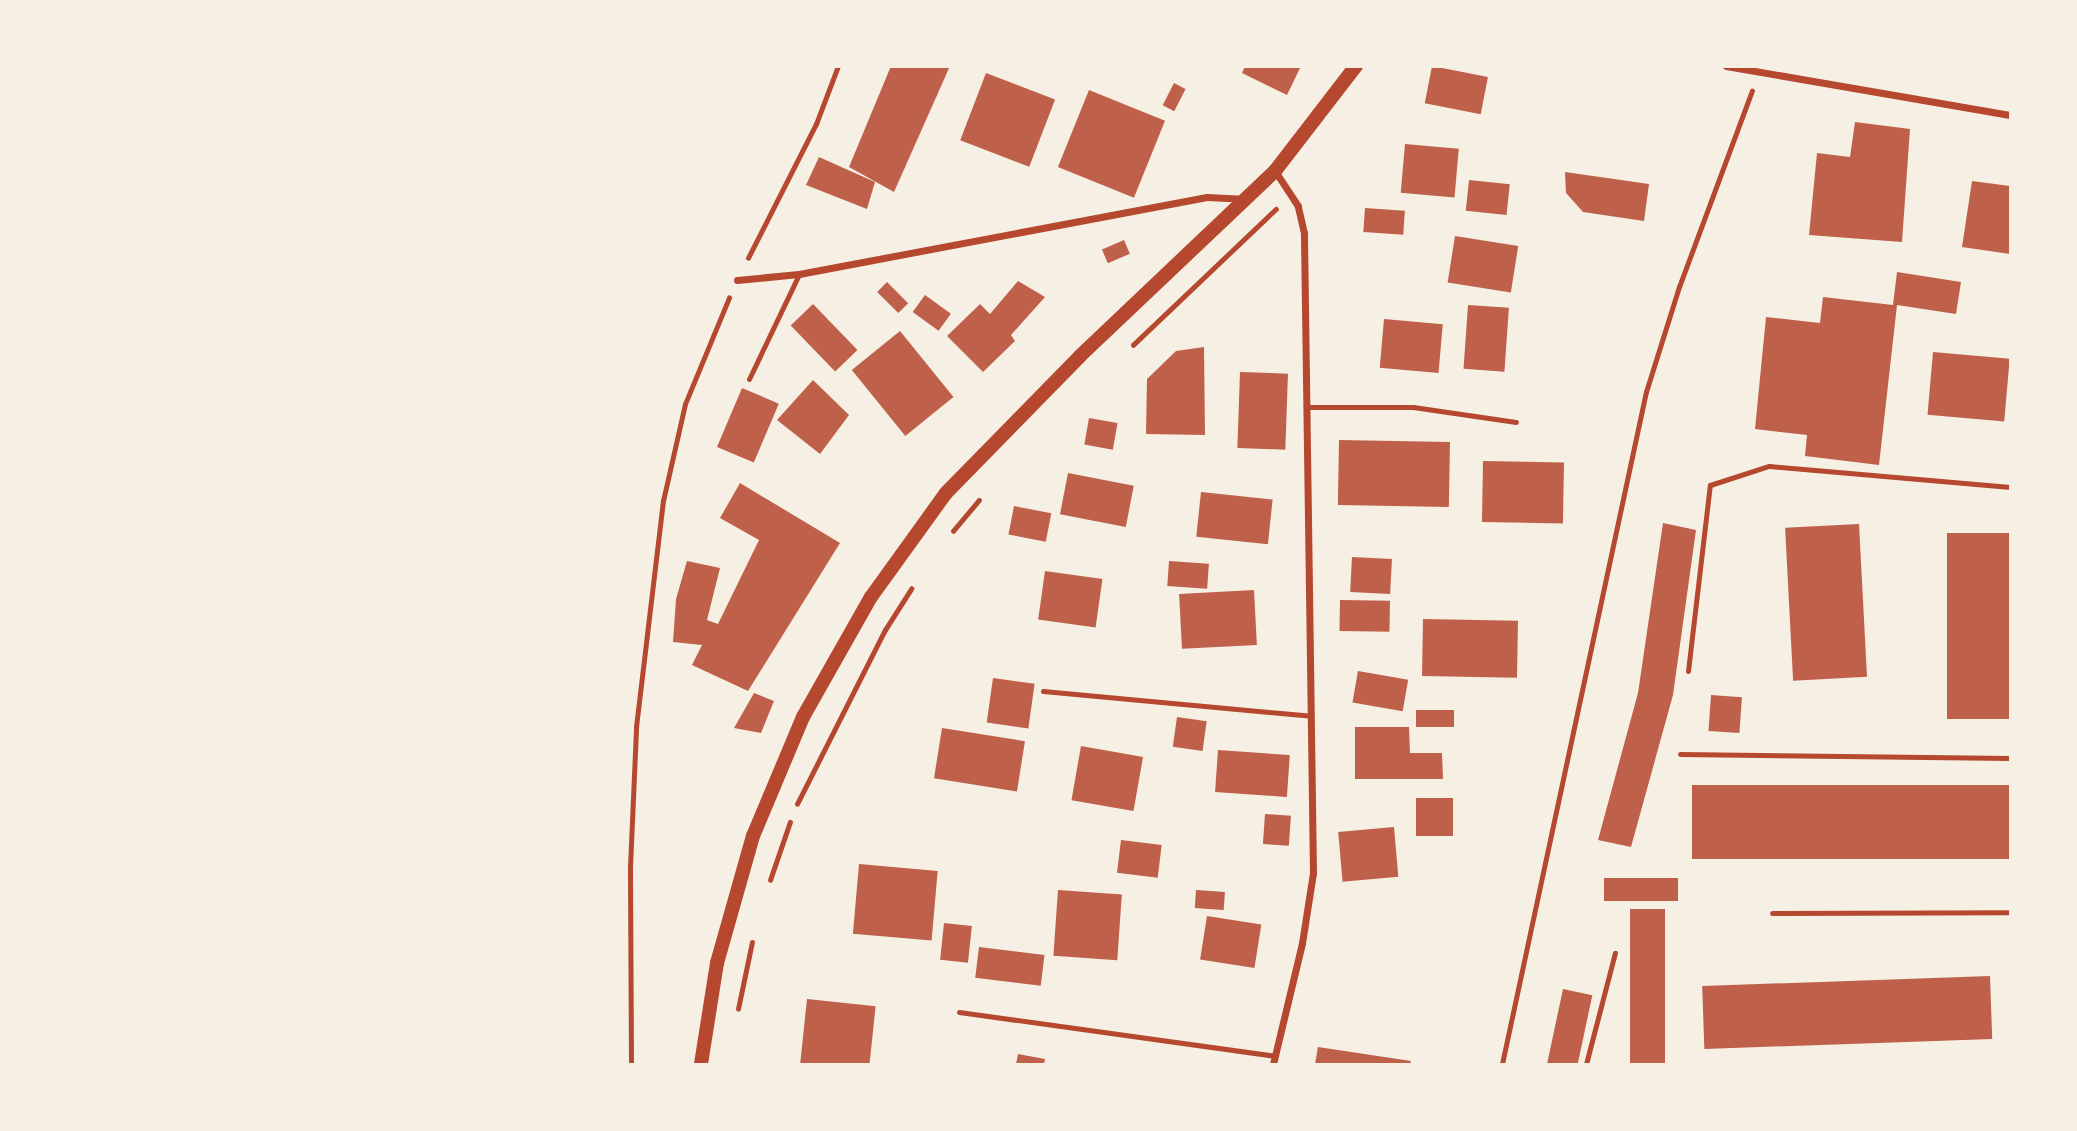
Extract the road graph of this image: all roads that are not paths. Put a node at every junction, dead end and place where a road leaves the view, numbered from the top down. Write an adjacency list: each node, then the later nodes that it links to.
1 (1356, 66): 4 (main road)
2 (1726, 66): 3 (street)
3 (2011, 115)
4 (1275, 171): 5 (main road); 9 (street)
5 (1246, 200): 6 (street); 22 (main road)
6 (799, 274): 7 (street); 8 (lane)
7 (737, 280)
8 (749, 379)
9 (1308, 407): 10 (lane); 14 (street)
10 (1516, 422)
11 (2011, 486): 12 (lane)
12 (1688, 671)
13 (1043, 691): 14 (lane)
14 (1311, 716): 21 (street)
15 (1680, 754): 16 (lane)
16 (2011, 758)
17 (2011, 912): 18 (lane)
18 (1772, 914)
19 (1615, 953): 23 (lane)
20 (959, 1012): 21 (lane)
21 (1274, 1060)
22 (701, 1065)
23 (1586, 1065)

